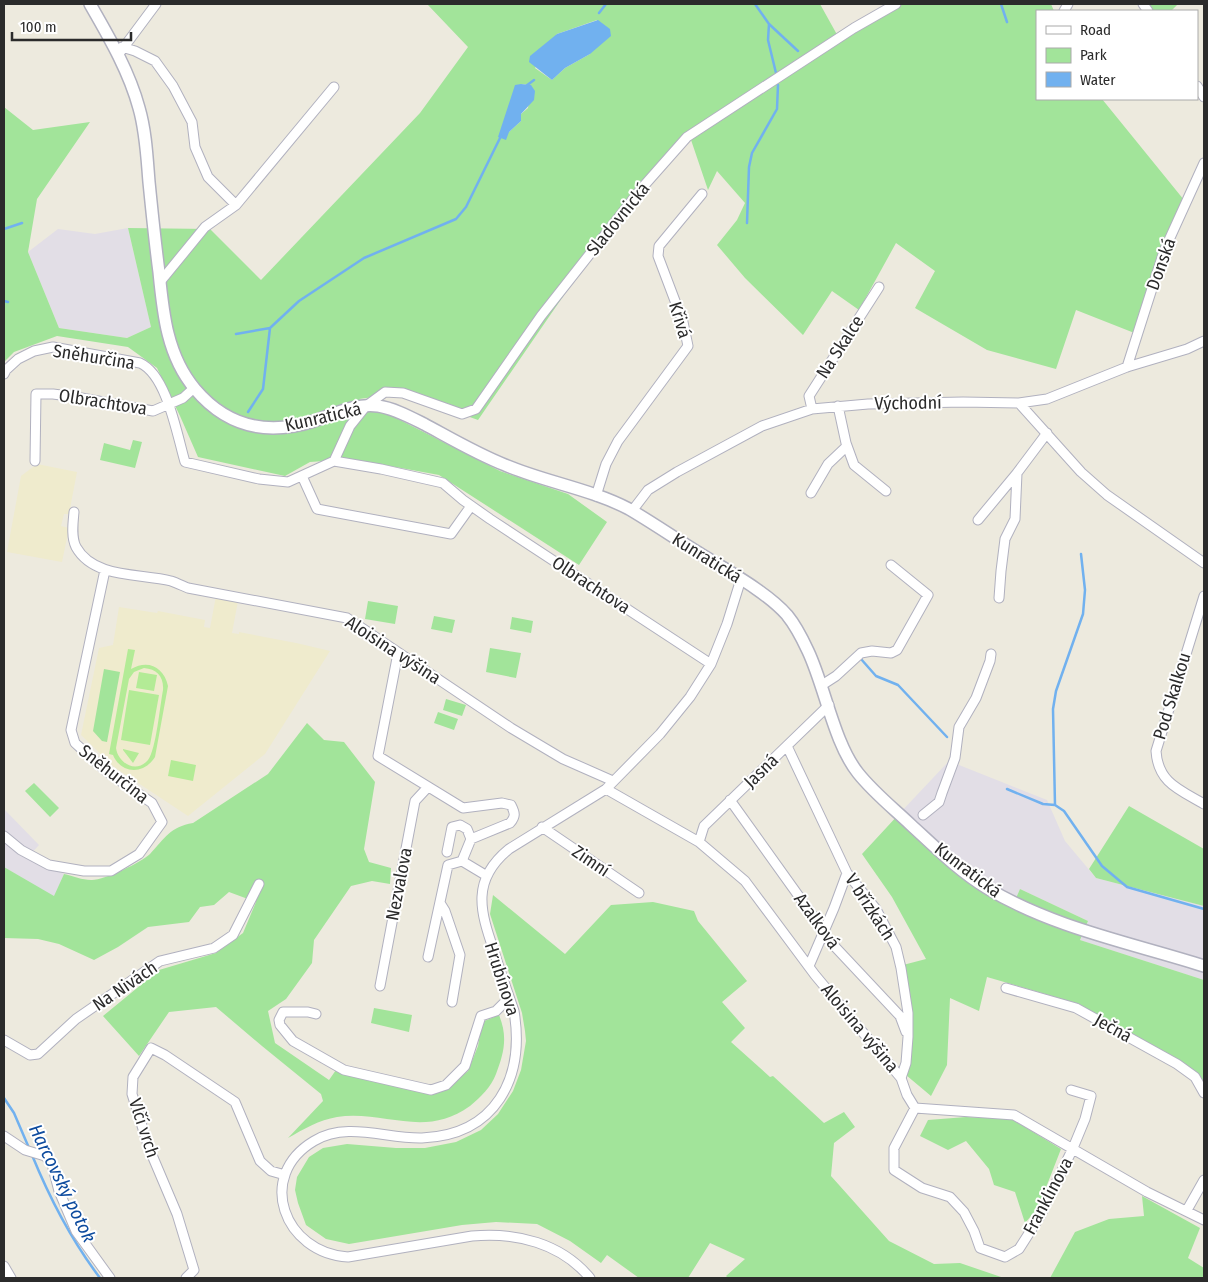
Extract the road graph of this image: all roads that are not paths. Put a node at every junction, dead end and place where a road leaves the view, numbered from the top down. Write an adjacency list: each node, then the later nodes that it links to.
1 (90, 4): 4 (street, Kunratická)
2 (156, 4): 4 (street)
3 (896, 4): 17 (street, Sladovnická)
4 (121, 51): 8 (street); 9 (street, Kunratická)
5 (334, 87): 8 (street)
6 (1204, 164): 12 (street, Donská)
7 (702, 194): 28 (street, Křivá)
8 (236, 205): 9 (street)
9 (160, 282): 14 (street, Kunratická)
10 (879, 287): 19 (street, Na Skalce)
11 (1204, 341): 12 (street, Východní)
12 (1127, 367): 15 (street, Východní)
13 (4, 374): 16 (street, Sněhurčina)
14 (194, 388): 16 (street); 17 (street, Kunratická)
15 (1020, 403): 18 (street, Východní); 20 (street)
16 (169, 404): 22 (street, Olbrachtova); 25 (street, Olbrachtova)
17 (366, 406): 23 (street); 28 (street, Kunratická)
18 (838, 406): 19 (street, Východní); 21 (street)
19 (812, 409): 30 (street, Východní)
20 (1046, 433): 24 (street); 33 (street)
21 (847, 446): 26 (street); 27 (street)
22 (35, 461)
23 (334, 461): 25 (street, Olbrachtova); 29 (street, Olbrachtova)
24 (1017, 473): 32 (street); 38 (street)
25 (302, 476): 29 (street)
26 (886, 491)
27 (811, 493)
28 (596, 496): 30 (street, Kunratická)
29 (471, 506): 41 (street, Olbrachtova)
30 (632, 511): 36 (street, Kunratická)
31 (74, 512): 35 (street, Aloisina výšina)
32 (978, 520)
33 (1204, 563)
34 (891, 565): 42 (street)
35 (105, 570): 39 (street, Aloisina výšina); 52 (street, Sněhurčina)
36 (741, 579): 41 (street, Hrubínova); 42 (street, Kunratická)
37 (1204, 596): 49 (street, Pod Skalkou)
38 (1000, 598)
39 (398, 653): 45 (street, Aloisina výšina); 46 (street)
40 (991, 654): 50 (street)
41 (711, 664): 45 (street, Hrubínova)
42 (822, 685): 43 (street, Kunratická)
43 (829, 705): 44 (street, Jasná); 65 (street, Kunratická)
44 (787, 746): 48 (street, Jasná); 57 (street, V břízkách)
45 (613, 781): 47 (street, Hrubínova)
46 (428, 787): 53 (street); 66 (street, Nezvalova)
47 (606, 789): 51 (street, Hrubínova); 54 (street, Aloisina výšina)
48 (730, 800): 54 (street, Jasná); 62 (street, Azalková)
49 (1204, 804)
50 (924, 815)
51 (542, 828): 58 (street, Hrubínova); 60 (street, Zimní)
52 (4, 836)
53 (470, 839): 55 (street); 56 (street)
54 (699, 842): 64 (street, Aloisina výšina)
55 (448, 852)
56 (462, 861): 58 (street); 61 (street)
57 (847, 872): 62 (street); 71 (street, V břízkách)
58 (487, 876): 68 (street, Hrubínova)
59 (259, 884): 72 (street, Na Nivách)
60 (639, 894)
61 (440, 904): 63 (street); 69 (street)
62 (823, 934): 64 (street); 71 (street, Azalková)
63 (428, 957)
64 (808, 966): 73 (street, Aloisina výšina)
65 (1204, 966)
66 (380, 986)
67 (1006, 988): 75 (street, Ječná)
68 (509, 998): 70 (street); 79 (street, Hrubínova)
69 (452, 1002)
70 (316, 1014)
71 (908, 1037): 73 (street, V břízkách)
72 (4, 1040)
73 (901, 1078): 76 (street, Aloisina výšina)
74 (1072, 1090): 78 (street)
75 (1204, 1093)
76 (915, 1108): 78 (street); 78 (street, Franklinova)
77 (4, 1136): 85 (street)
78 (1073, 1148): 81 (street)
79 (285, 1175): 86 (street, Vlčí vrch); 87 (street, Hrubínova)
80 (1204, 1180): 81 (street)
81 (1188, 1210): 82 (street)
82 (1204, 1220)
83 (4, 1266): 84 (street)
84 (11, 1278)
85 (110, 1278)
86 (186, 1278)
87 (590, 1278)

